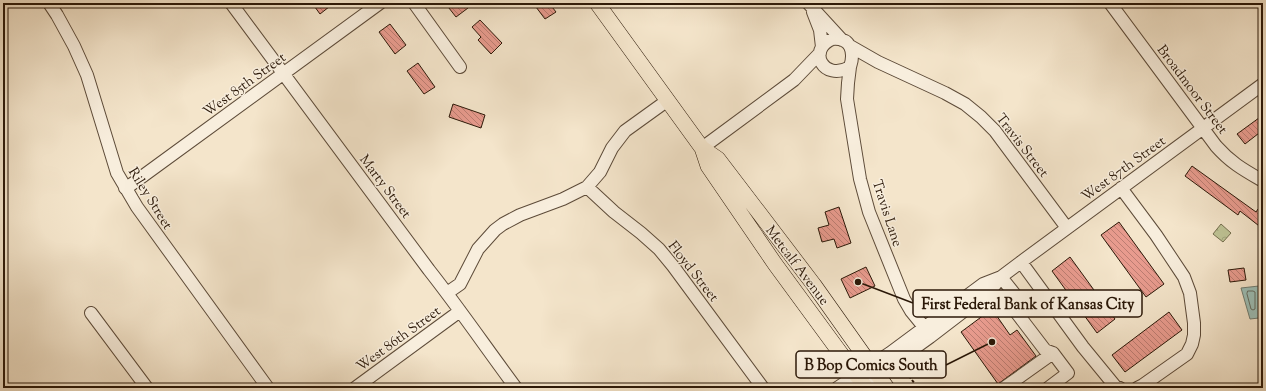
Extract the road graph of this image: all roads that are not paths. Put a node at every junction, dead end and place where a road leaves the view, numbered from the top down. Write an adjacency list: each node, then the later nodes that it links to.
1 (49, 3): 22 (street, Riley Street)
2 (231, 3): 14 (street, Marty Street)
3 (380, 3): 14 (street, West 85th Street)
4 (414, 3): 12 (street)
5 (597, 3): 18 (main road, Metcalf Avenue)
6 (1110, 3): 19 (street, Broadmoor Street)
7 (809, 5): 8 (street, Travis Street); 9 (street, Travis Street)
8 (846, 43): 9 (street); 10 (street, Travis Street); 11 (street)
9 (821, 50): 13 (street); 15 (street)
10 (878, 62): 11 (street, Travis Street); 25 (street, Travis Street)
11 (851, 65): 13 (street); 17 (street, Travis Lane)
12 (460, 68)
13 (828, 69): 15 (street); 17 (street, Travis Lane)
14 (283, 73): 22 (street, West 85th Street); 28 (street, Marty Street)
15 (794, 80): 20 (street)
16 (1263, 84): 19 (street, West 87th Street)
17 (848, 99): 31 (street, Travis Lane)
18 (668, 100): 20 (main road, Metcalf Avenue); 23 (street, West 86th Street)
19 (1203, 128): 21 (street, Broadmoor Street); 24 (street, West 87th Street)
20 (702, 148): 33 (main road, Metcalf Avenue); 34 (main road, Metcalf Avenue)
21 (1263, 182)
22 (124, 188): 36 (street, Riley Street)
23 (587, 188): 28 (street, West 86th Street); 39 (street, Floyd Street)
24 (1121, 188): 25 (street, West 87th Street); 45 (street)
25 (1067, 228): 26 (street, West 87th Street)
26 (1021, 262): 27 (street, West 87th Street); 44 (street)
27 (1001, 277): 31 (street, West 87th Street); 32 (street); 33 (street, West 87th Street)
28 (448, 293): 29 (street, Marty Street)
29 (460, 311): 37 (street, West 86th Street); 38 (street, Marty Street)
30 (91, 313): 35 (street)
31 (924, 328): 33 (street, West 87th Street)
32 (1053, 353): 42 (street); 43 (street)
33 (874, 370): 34 (street, West 87th Street); 41 (main road, Metcalf Avenue)
34 (861, 384): 40 (street, West 87th Street)
35 (147, 388)
36 (268, 388)
37 (355, 388)
38 (516, 388)
39 (763, 388)
40 (837, 388)
41 (887, 388)
42 (1004, 388)
43 (1048, 388)
44 (1120, 388)
45 (1137, 388)

